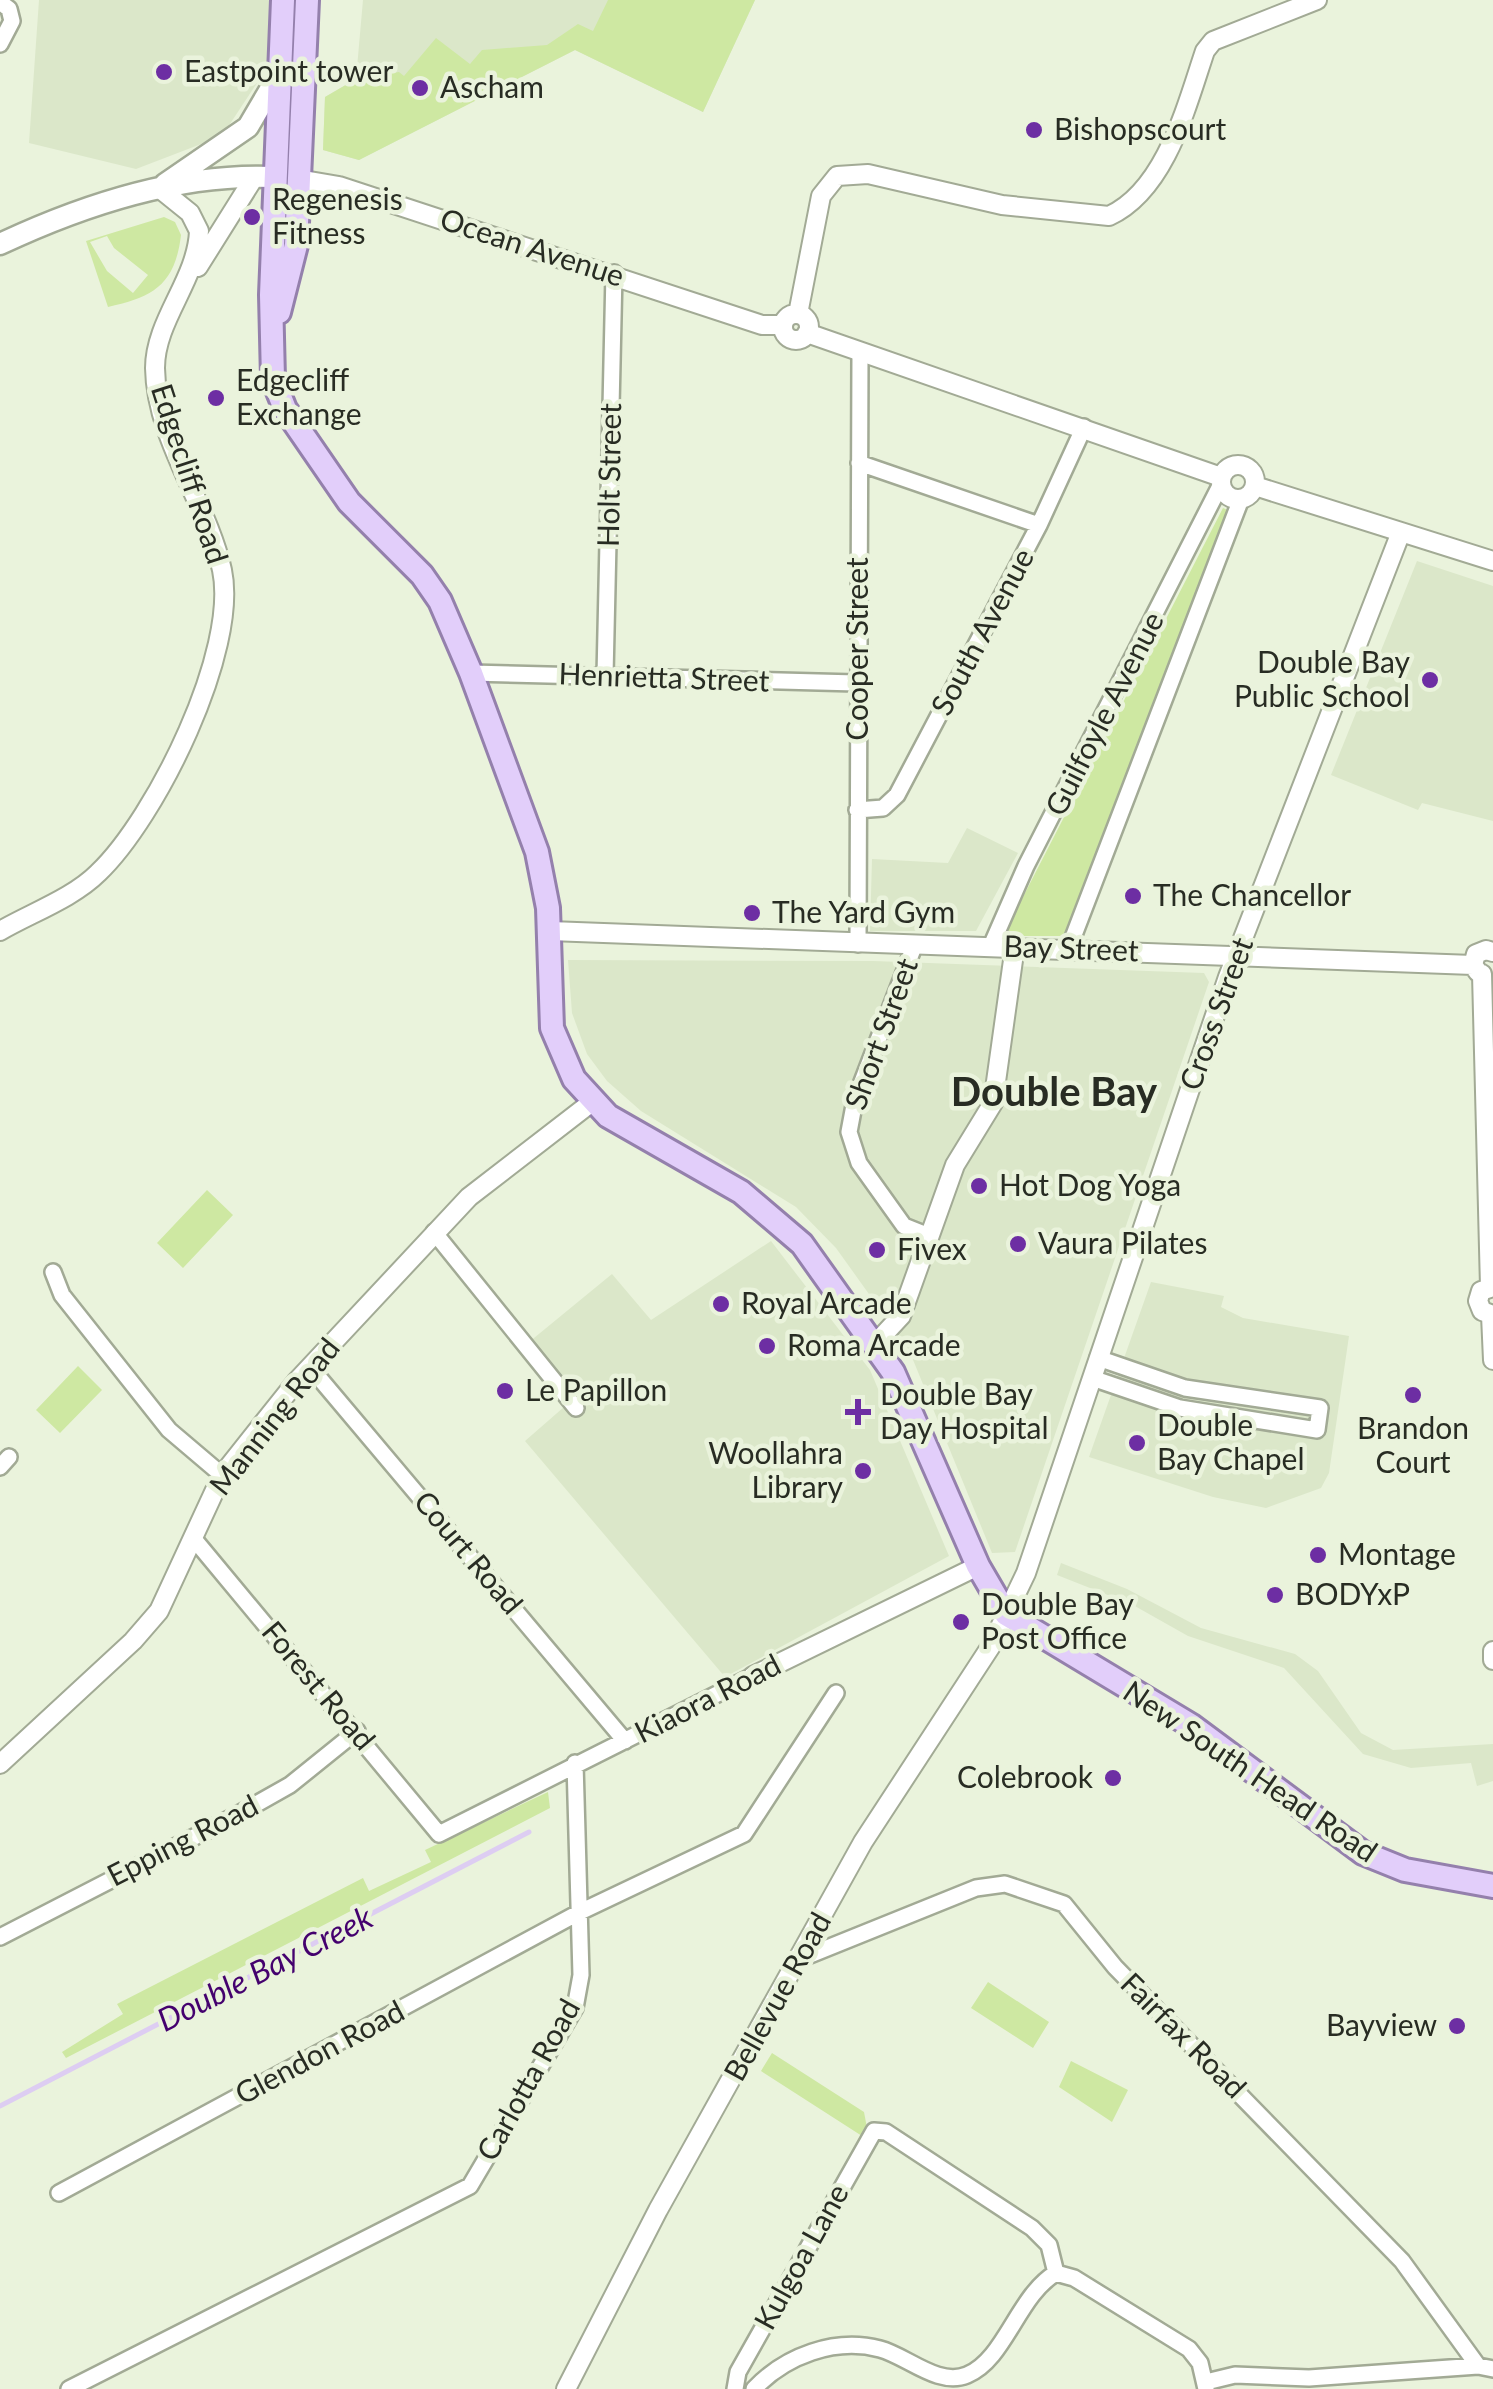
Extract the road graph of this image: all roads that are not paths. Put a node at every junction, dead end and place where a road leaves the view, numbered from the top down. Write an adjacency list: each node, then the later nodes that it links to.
1 (283, 0): 6 (main road, New South Head Road)
2 (307, 0): 7 (main road, New South Head Road)
3 (1317, 0): 12 (street)
4 (0, 2): 5 (street)
5 (0, 44)
6 (280, 71): 7 (main road, New South Head Road); 8 (main road)
7 (276, 177): 8 (main road, Ocean Avenue); 10 (street, Ocean Avenue); 11 (street, Edgecliff Road); 21 (main road, New South Head Road)
8 (159, 188): 9 (main road); 11 (street, Edgecliff Road)
9 (0, 244)
10 (614, 273): 12 (street, Ocean Avenue); 22 (street, Holt Street)
11 (182, 293): 25 (street, Edgecliff Road)
12 (790, 320): 13 (street)
13 (860, 353): 14 (street); 15 (street, Cooper Street)
14 (1084, 427): 16 (street); 18 (street, South Avenue)
15 (860, 464): 18 (street); 23 (street, Cooper Street)
16 (1221, 480): 17 (street); 17 (street); 29 (street, Guilfoyle Avenue)
17 (1248, 492): 19 (street); 32 (street, Guilfoyle Avenue)
18 (1039, 526): 24 (street, South Avenue)
19 (1402, 532): 20 (street); 33 (street, Cross Street)
20 (1493, 561)
21 (472, 673): 22 (street, Henrietta Street); 26 (main road, New South Head Road)
22 (606, 676): 23 (street, Henrietta Street)
23 (856, 684): 24 (street, Cooper Street)
24 (858, 810): 27 (street, Cooper Street)
25 (0, 931)
26 (550, 931): 27 (street, Bay Street); 35 (main road, New South Head Road)
27 (858, 944): 28 (street, Bay Street)
28 (915, 944): 29 (street, Bay Street); 37 (street, Short Street)
29 (992, 946): 30 (street, Bay Street)
30 (1015, 946): 32 (street, Bay Street); 37 (street)
31 (1492, 947): 34 (street)
32 (1068, 948): 33 (street, Bay Street)
33 (1236, 956): 34 (street, Bay Street); 42 (street, Cross Street)
34 (1483, 970): 39 (street)
35 (592, 1102): 36 (street, Manning Road); 41 (main road, New South Head Road)
36 (434, 1232): 44 (street, Manning Road); 48 (street)
37 (929, 1236): 41 (street)
38 (54, 1272): 51 (street)
39 (1492, 1287): 40 (street)
40 (1492, 1315): 43 (street)
41 (874, 1344): 53 (main road, New South Head Road)
42 (1098, 1358): 45 (street, Cross Street); 46 (street)
43 (1493, 1360)
44 (310, 1366): 51 (street, Manning Road); 60 (street, Court Road)
45 (1092, 1378): 49 (street); 54 (street, Cross Street)
46 (1189, 1389): 47 (street); 49 (street)
47 (1280, 1402): 50 (street); 50 (street)
48 (576, 1408)
49 (1185, 1409): 50 (street)
50 (1276, 1424)
51 (222, 1475): 52 (street, Manning Road)
52 (194, 1540): 59 (street, Forest Road); 62 (street, Manning Road)
53 (978, 1566): 54 (main road, New South Head Road); 57 (street, Kiaora Road)
54 (1006, 1614): 64 (main road, New South Head Road); 67 (street, Bellevue Road)
55 (1493, 1650): 56 (street)
56 (1493, 1660)
57 (753, 1676): 60 (street, Kiaora Road)
58 (836, 1692): 65 (street, Glendon Road)
59 (356, 1730): 63 (street, Forest Road); 66 (street, Epping Road)
60 (625, 1741): 61 (street, Kiaora Road)
61 (574, 1762): 63 (street, Kiaora Road); 65 (street, Carlotta Road)
62 (0, 1764)
63 (440, 1834)
64 (1493, 1886)
65 (580, 1912): 68 (street, Glendon Road); 72 (street, Carlotta Road)
66 (0, 1937)
67 (800, 1958): 70 (street, Fairfax Road); 73 (street, Bellevue Road)
68 (59, 2193)
69 (1056, 2272): 71 (street); 74 (street, Kulgoa Lane); 75 (street)
70 (1485, 2367): 71 (street)
71 (1206, 2385)
72 (69, 2389)
73 (566, 2389)
74 (735, 2389)
75 (754, 2389)

